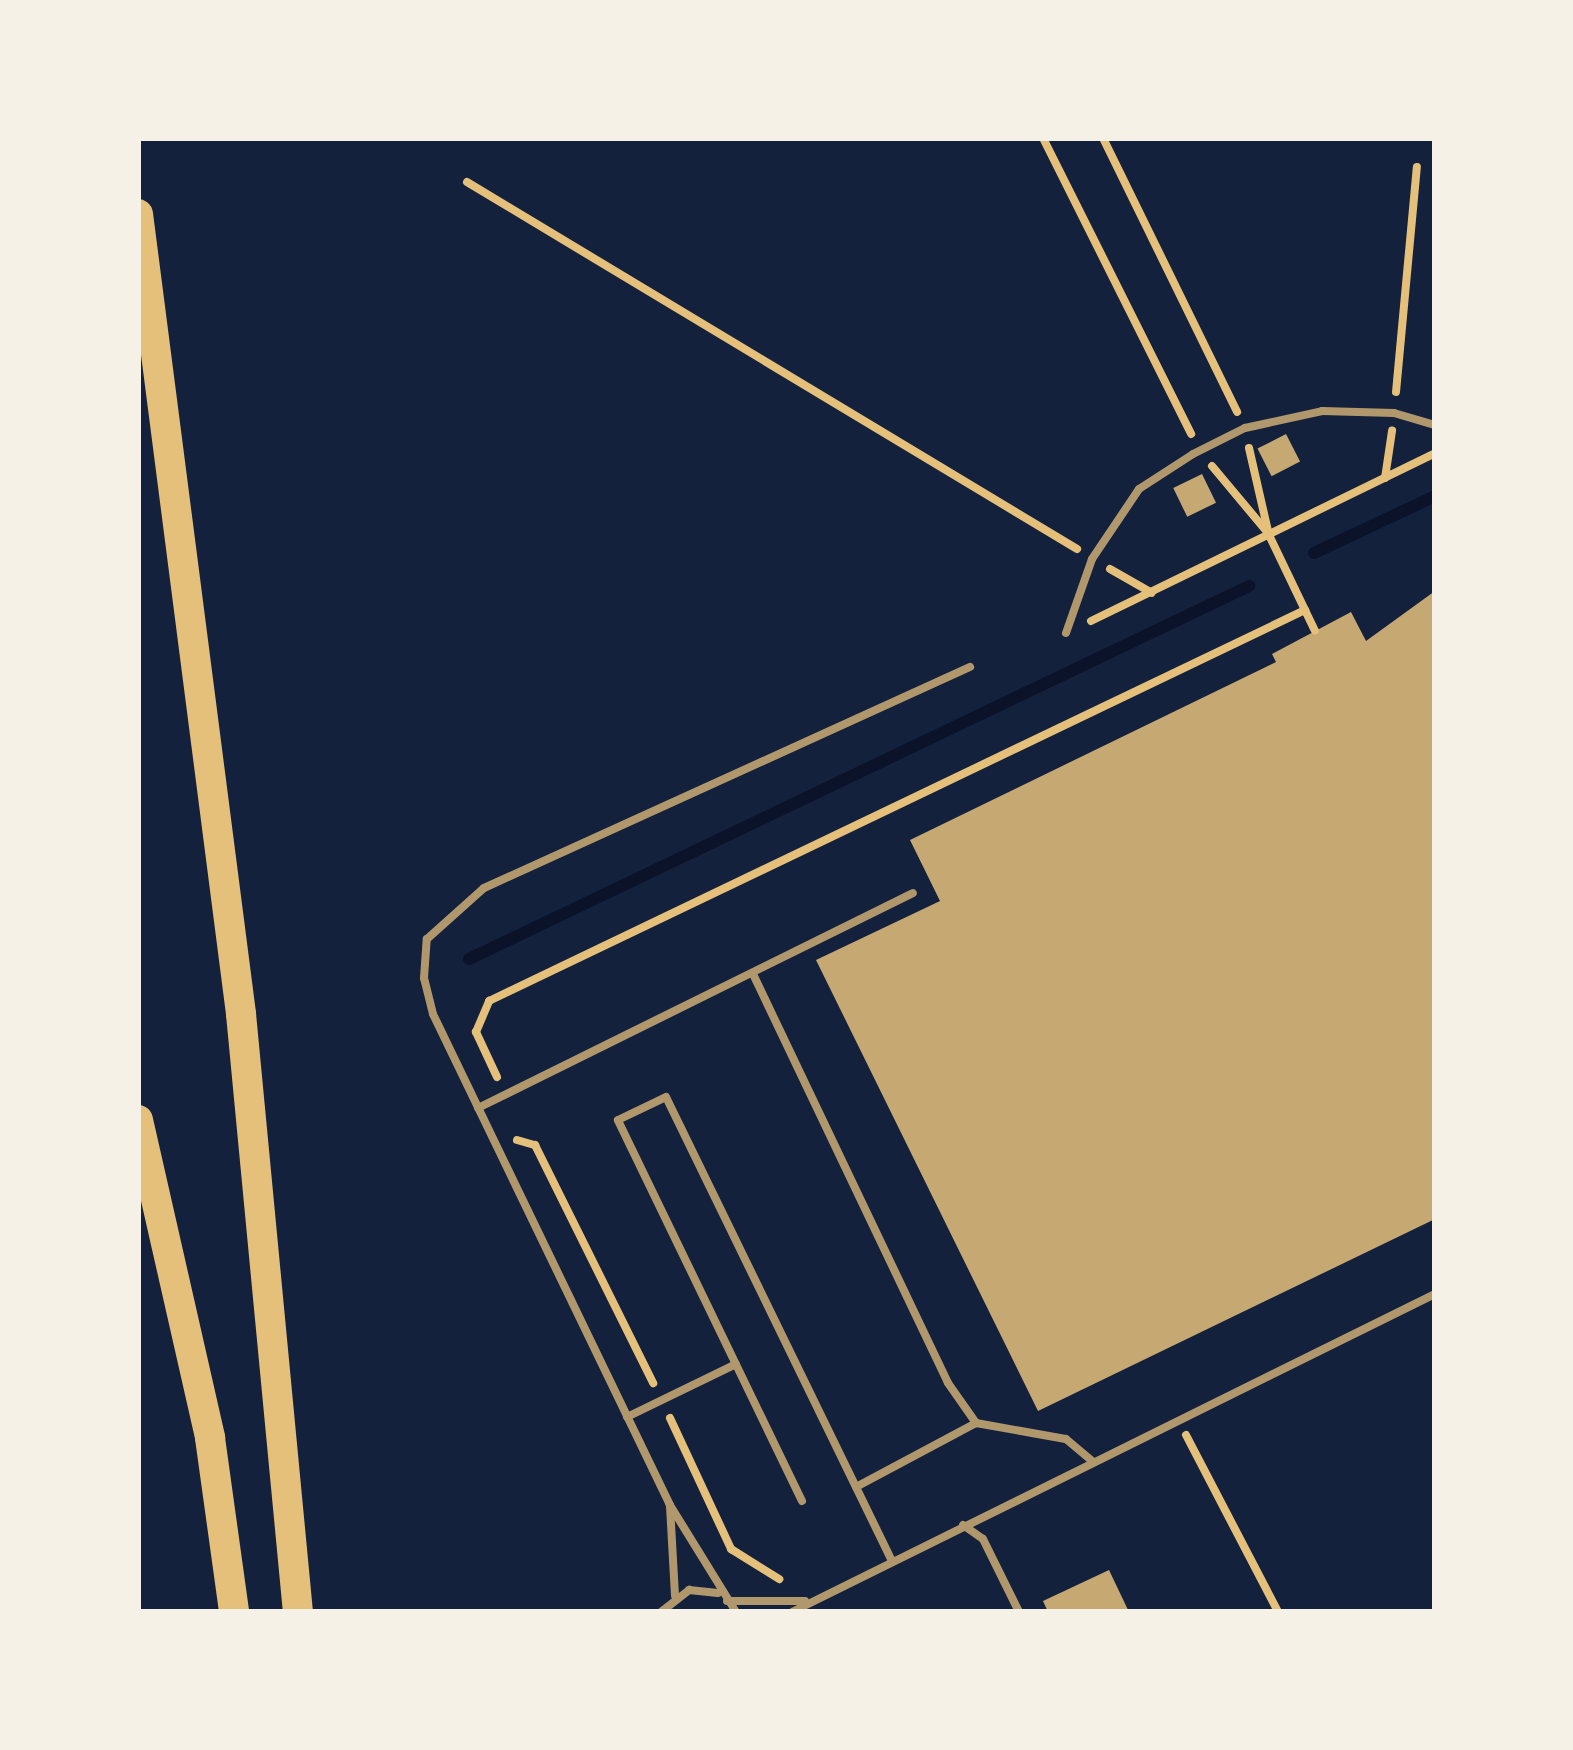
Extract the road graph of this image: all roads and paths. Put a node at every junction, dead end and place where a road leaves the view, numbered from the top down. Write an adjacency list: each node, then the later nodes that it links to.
1 (1043, 138): 9 (path)
2 (1103, 138): 8 (path)
3 (1417, 167): 6 (path)
4 (467, 182): 13 (path)
5 (138, 214): 42 (highway)
6 (1394, 413): 7 (lane); 8 (lane); 11 (path)
7 (1435, 425)
8 (1245, 428): 9 (lane); 12 (path)
9 (1199, 451): 12 (path); 13 (lane)
10 (1435, 453): 11 (path)
11 (1385, 478): 12 (path)
12 (1269, 535): 14 (path); 15 (path)
13 (1092, 559): 14 (path); 17 (lane)
14 (1152, 593): 17 (path)
15 (1305, 610): 16 (path); 21 (path)
16 (1315, 632)
17 (1066, 633)
18 (970, 667): 22 (lane)
19 (913, 893): 20 (lane)
20 (753, 974): 21 (lane); 30 (lane)
21 (506, 1095): 22 (lane)
22 (478, 1108): 24 (lane)
23 (138, 1120): 41 (highway)
24 (490, 1133): 27 (path); 28 (lane)
25 (1435, 1294): 29 (lane)
26 (736, 1364): 27 (lane); 32 (lane); 33 (lane)
27 (661, 1401): 28 (lane); 37 (path)
28 (627, 1417): 34 (lane)
29 (1178, 1418): 31 (lane); 47 (path)
30 (976, 1423): 31 (lane); 32 (lane)
31 (1091, 1460): 35 (lane)
32 (856, 1487): 36 (lane)
33 (802, 1501)
34 (670, 1504): 38 (lane); 39 (lane)
35 (963, 1525): 36 (lane); 46 (lane)
36 (892, 1561): 40 (lane)
37 (786, 1590)
38 (675, 1596): 39 (lane); 43 (lane)
39 (724, 1597): 40 (lane); 44 (lane)
40 (806, 1601): 45 (lane)
41 (234, 1612)
42 (298, 1612)
43 (661, 1612)
44 (736, 1612)
45 (791, 1612)
46 (1019, 1612)
47 (1278, 1612)

